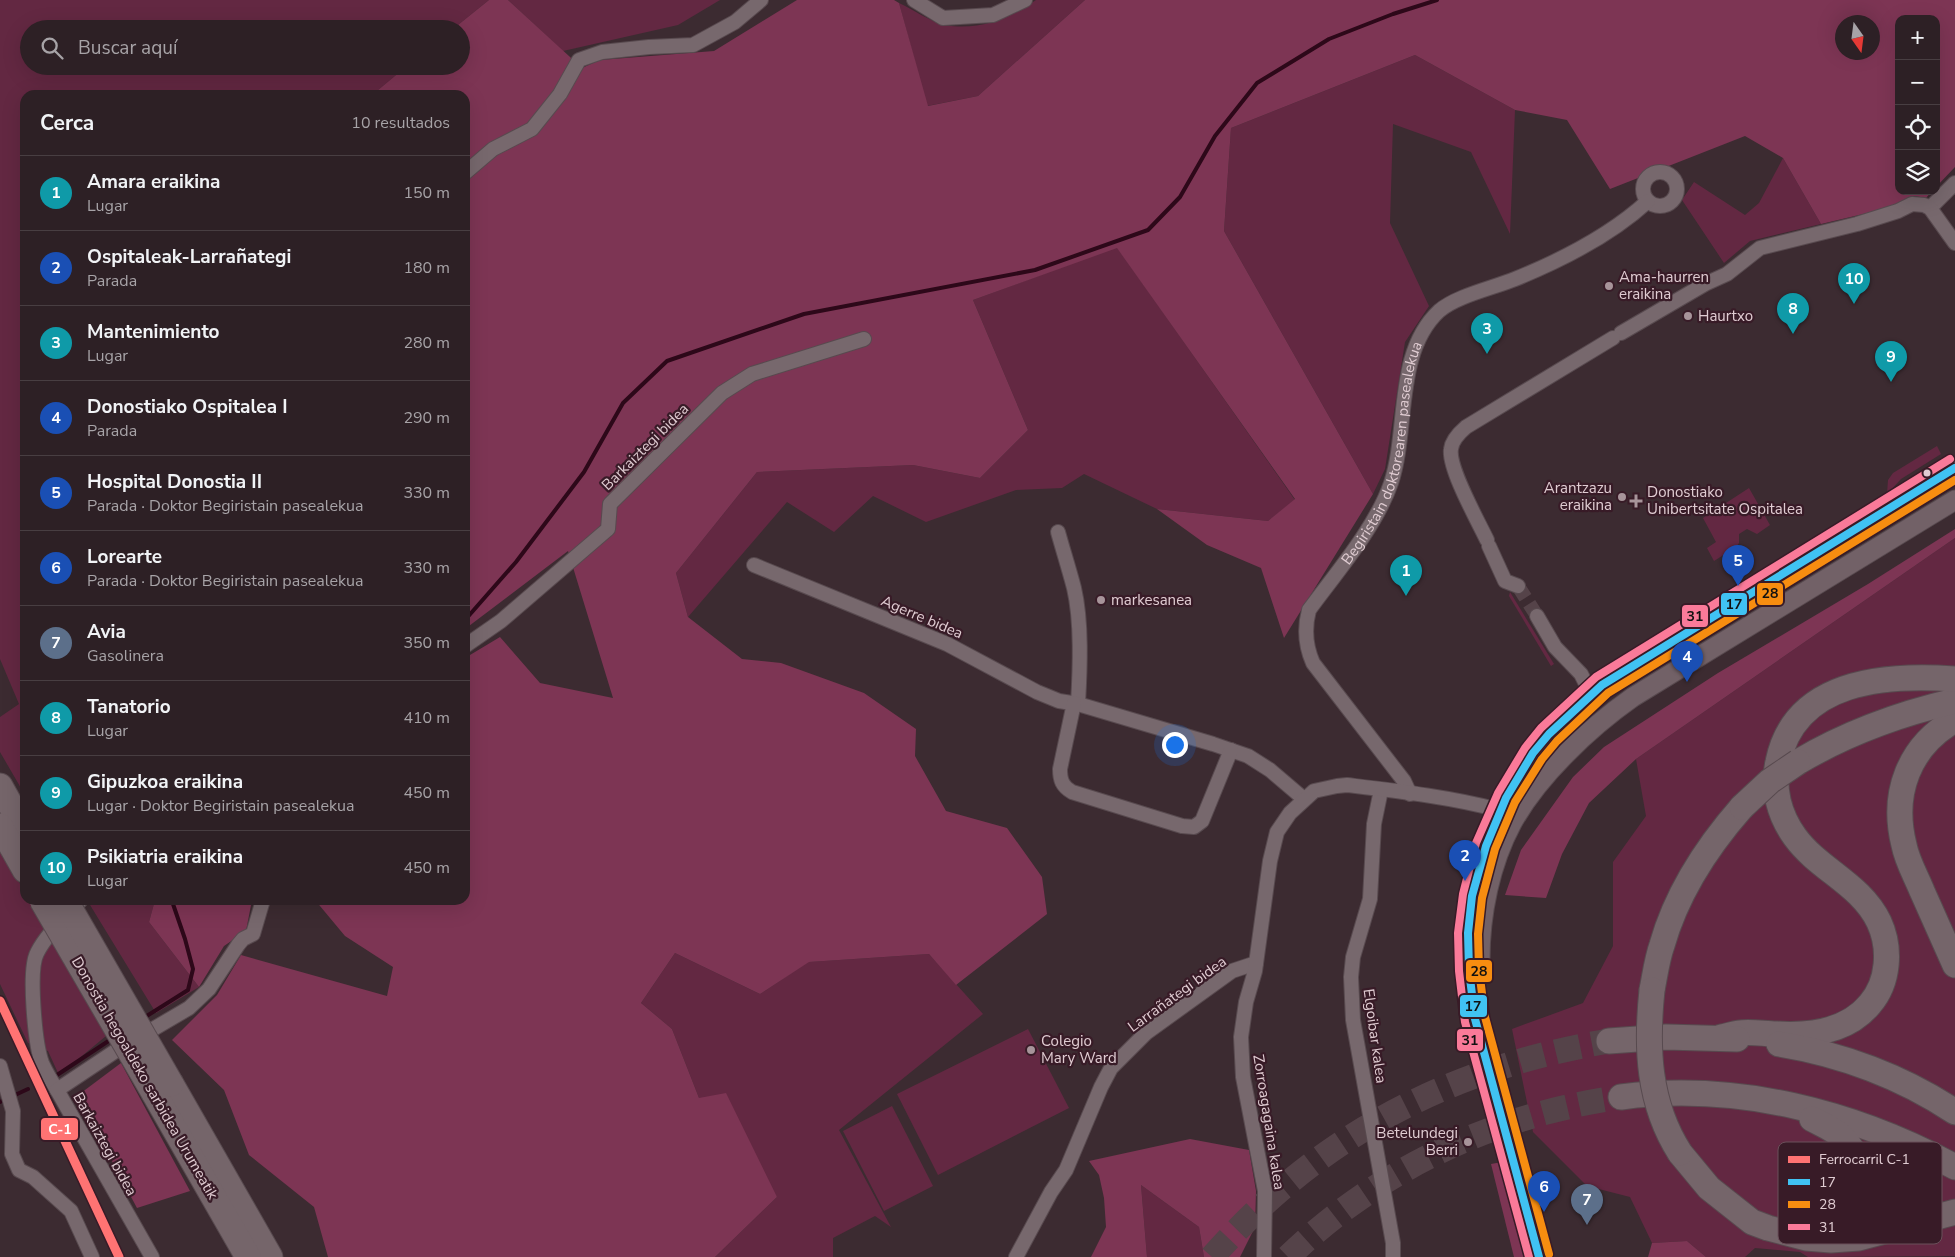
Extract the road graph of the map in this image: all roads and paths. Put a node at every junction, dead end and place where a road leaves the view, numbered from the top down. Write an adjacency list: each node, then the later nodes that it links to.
1 (761, 0): 4 (street)
2 (914, 0): 3 (street)
3 (1025, 0)
4 (470, 169)
5 (1955, 183): 7 (street)
6 (1648, 201): 30 (street, Begiristain doktorearen pasealekua)
7 (1930, 208): 8 (street); 14 (street)
8 (1955, 243)
9 (864, 340): 16 (street, Barkaiztegi bidea)
10 (1955, 468): 18 (main road)
11 (1955, 500): 24 (main road)
12 (1058, 532): 20 (street)
13 (754, 565): 20 (street, Agerre bidea)
14 (1518, 586)
15 (1537, 616): 18 (street)
16 (470, 643)
17 (1955, 679): 44 (highway)
18 (1592, 694): 24 (main road); 26 (main road)
19 (1955, 701): 23 (highway)
20 (1076, 704): 25 (street, Agerre bidea); 25 (street)
21 (1955, 708): 23 (highway)
22 (1955, 720): 43 (highway)
23 (1867, 728): 56 (highway, bridge)
24 (1595, 729): 27 (main road)
25 (1231, 750): 32 (street, Agerre bidea)
26 (1535, 753): 27 (main road); 33 (main road)
27 (1543, 781): 31 (main road)
28 (0, 786): 34 (highway)
29 (1380, 790): 30 (street); 32 (street); 67 (street, Elgoibar kalea)
30 (1410, 794): 33 (street)
31 (1530, 798): 33 (main road); 37 (main road)
32 (1304, 799): 42 (street)
33 (1499, 810): 37 (main road); 68 (main road)
34 (20, 821)
35 (0, 826): 36 (highway)
36 (20, 861)
37 (1491, 878): 69 (main road)
38 (45, 905): 47 (highway, Donostia hegoaldeko sarbidea Urumeatik, bridge)
39 (68, 905): 47 (highway, Donostia hegoaldeko sarbidea Urumeatik, bridge)
40 (77, 905): 48 (street)
41 (262, 905): 48 (street, Barkaiztegi bidea)
42 (1256, 963): 65 (street, Larrañategi bidea); 66 (street, Zorroagagaina kalea)
43 (1955, 965)
44 (1721, 1037): 45 (highway); 51 (highway)
45 (1609, 1040)
46 (0, 1066): 61 (street)
47 (162, 1088): 63 (highway, Donostia hegoaldeko sarbidea Urumeatik); 64 (highway, Donostia hegoaldeko sarbidea Urumeatik)
48 (57, 1090): 62 (street, Barkaiztegi bidea)
49 (1621, 1098): 50 (highway)
50 (1794, 1105): 52 (highway); 53 (highway)
51 (1955, 1112)
52 (1846, 1142)
53 (1905, 1142)
54 (1942, 1160): 55 (highway)
55 (1955, 1167)
56 (1742, 1212): 59 (highway); 60 (highway)
57 (1955, 1212): 58 (highway)
58 (1942, 1216)
59 (1778, 1222)
60 (1778, 1231)
61 (92, 1257)
62 (152, 1257)
63 (248, 1257)
64 (270, 1257)
65 (1016, 1257)
66 (1264, 1257)
67 (1393, 1257)
68 (1539, 1257)
69 (1550, 1257)

